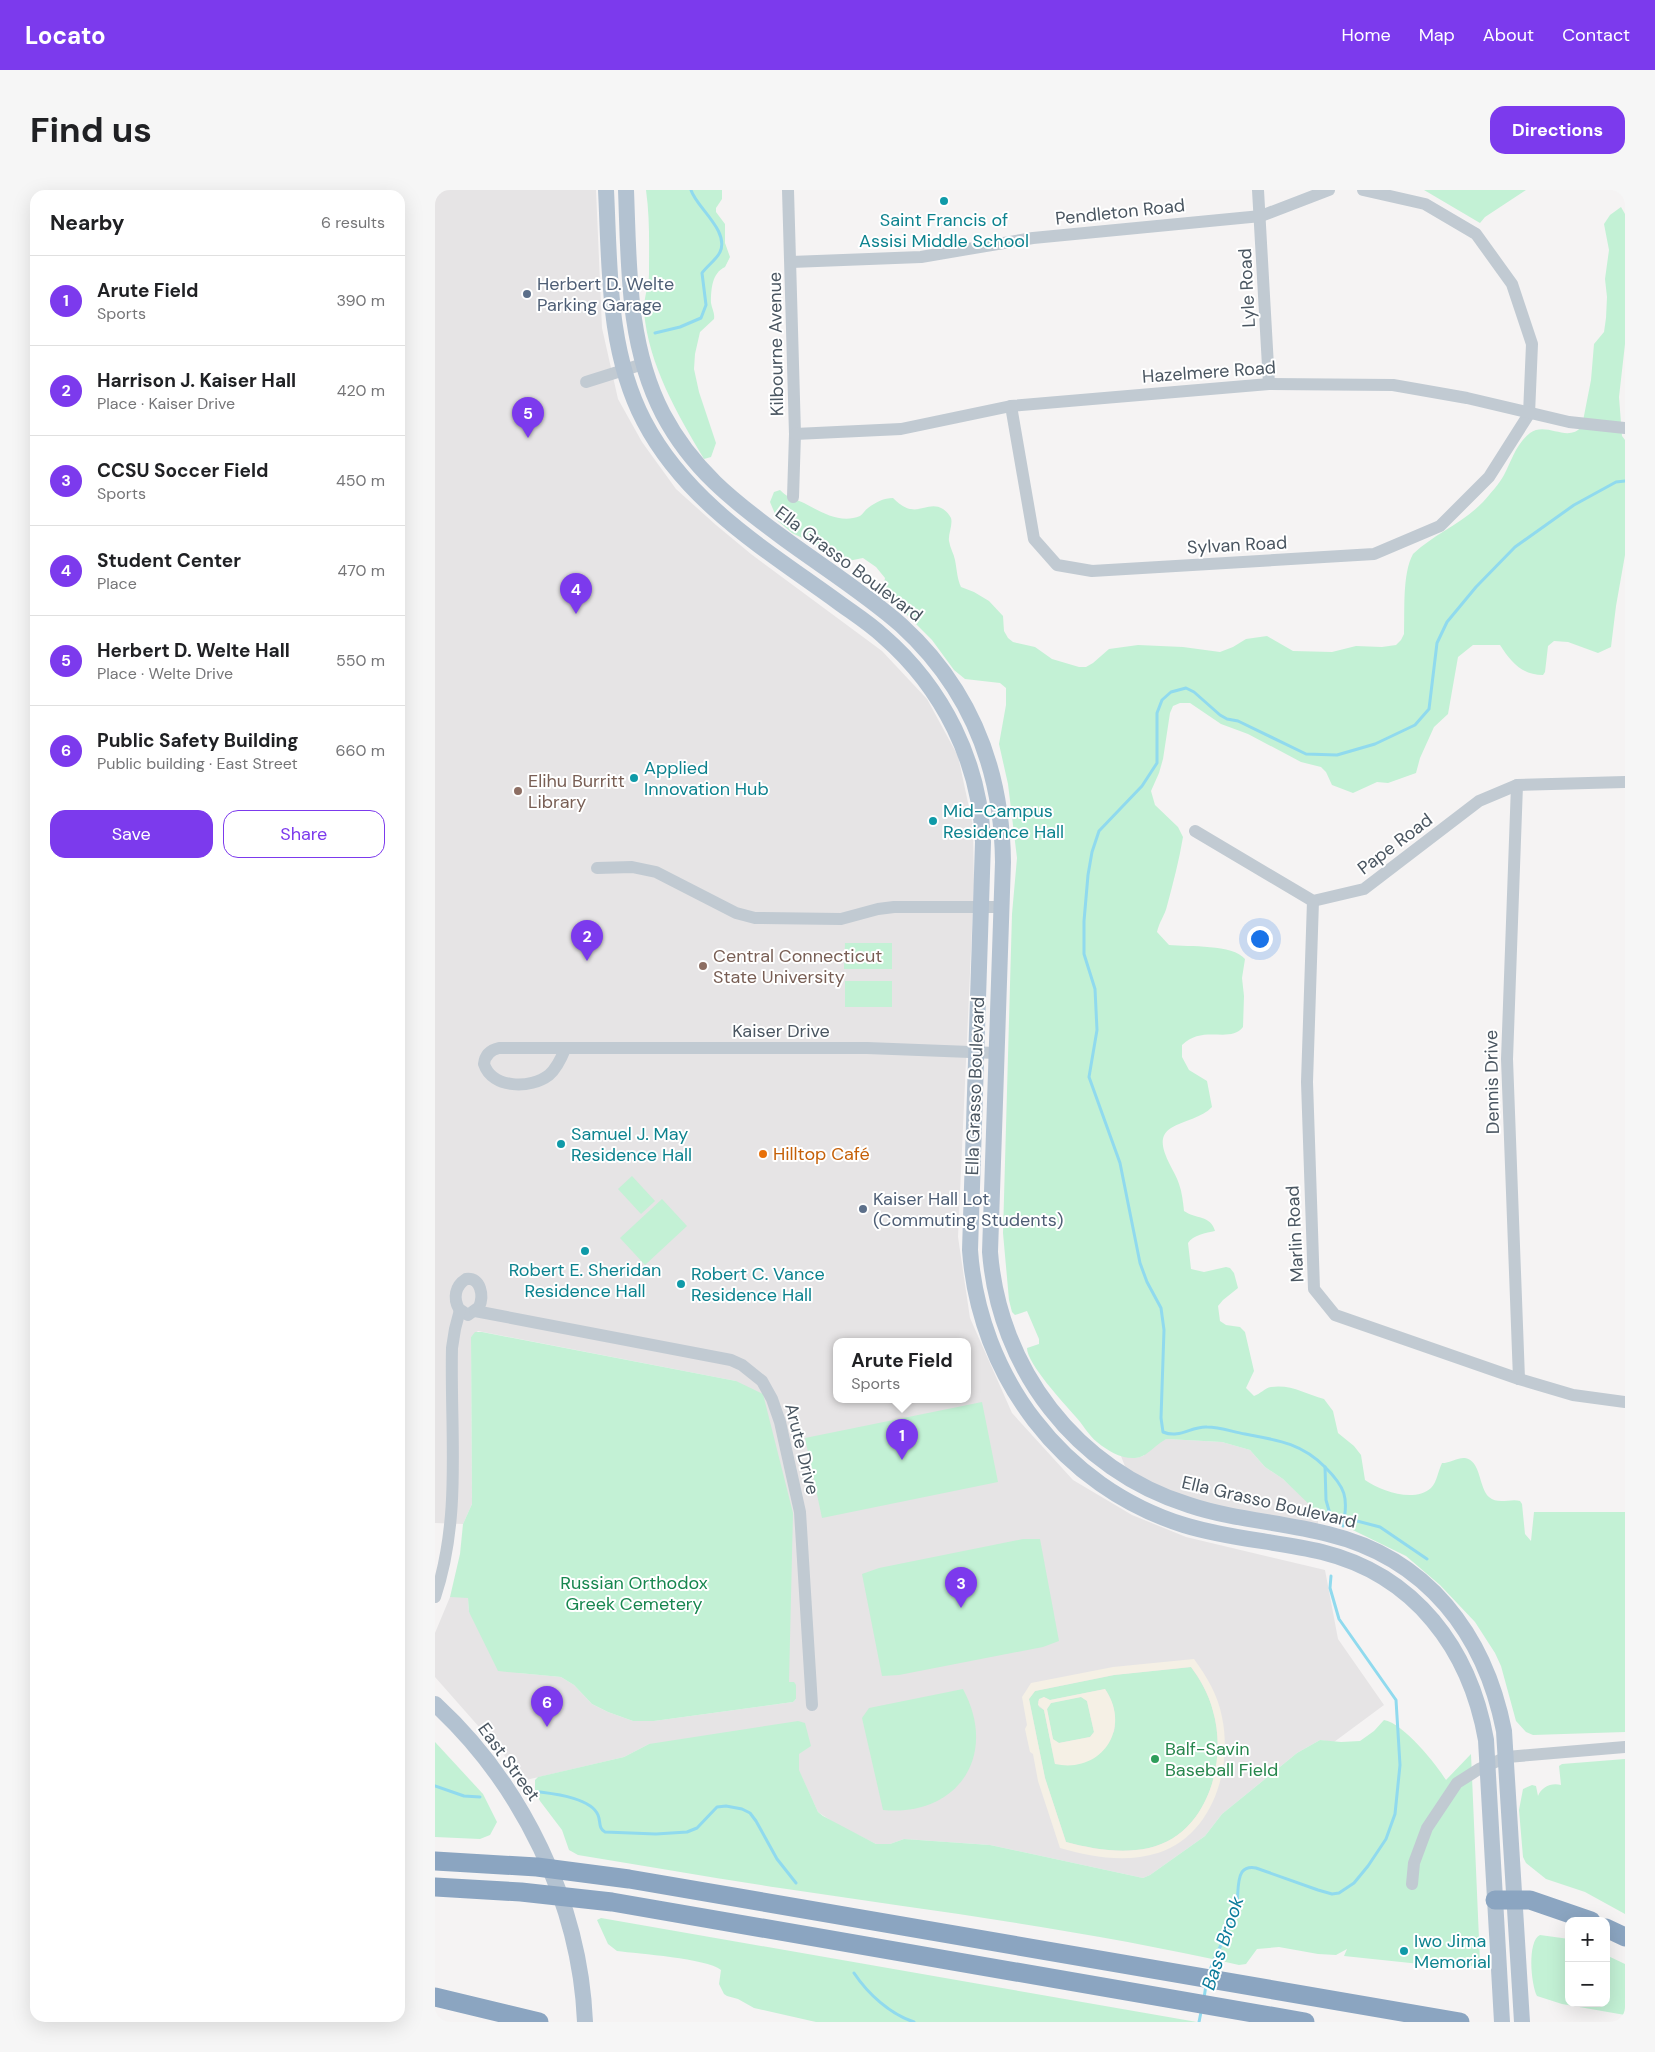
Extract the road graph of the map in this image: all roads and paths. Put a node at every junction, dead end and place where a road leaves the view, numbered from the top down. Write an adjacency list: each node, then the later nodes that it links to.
1 (606, 190): 10 (main road, Ella Grasso Boulevard)
2 (626, 190): 9 (main road, Ella Grasso Boulevard)
3 (788, 190): 8 (street, Kilbourne Avenue)
4 (1258, 190): 7 (street, Lyle Road)
5 (1329, 190): 7 (street, Pendleton Road)
6 (1363, 190): 14 (street)
7 (1261, 216): 8 (street, Pendleton Road); 12 (street, Lyle Road)
8 (791, 262): 16 (street, Kilbourne Avenue)
9 (643, 364): 10 (street); 18 (main road, Ella Grasso Boulevard)
10 (624, 370): 11 (street); 19 (main road, Ella Grasso Boulevard)
11 (586, 382)
12 (1269, 384): 13 (street, Hazelmere Road); 14 (street, Hazelmere Road)
13 (1011, 406): 14 (street, Sylvan Road); 16 (street, Hazelmere Road)
14 (1529, 414): 15 (street, Hazelmere Road)
15 (1625, 428)
16 (795, 434): 17 (street, Kilbourne Avenue)
17 (793, 497)
18 (788, 541): 19 (main road); 26 (main road, Ella Grasso Boulevard)
19 (776, 557): 25 (main road, Ella Grasso Boulevard)
20 (1625, 782): 21 (street, Pape Road)
21 (1517, 784): 24 (street, Pape Road); 32 (street, Dennis Drive)
22 (1195, 830): 24 (street)
23 (597, 868): 25 (street)
24 (1313, 901): 32 (street, Marlin Road)
25 (982, 907): 26 (street); 28 (main road, Ella Grasso Boulevard)
26 (1002, 907): 29 (main road, Ella Grasso Boulevard)
27 (565, 1049): 27 (street, Kaiser Drive); 28 (street, Kaiser Drive)
28 (976, 1052): 29 (street, Kaiser Drive); 35 (main road, Ella Grasso Boulevard)
29 (996, 1053): 34 (main road, Ella Grasso Boulevard)
30 (460, 1310): 31 (street); 31 (street); 38 (street)
31 (475, 1311): 40 (street, Arute Drive)
32 (1519, 1379): 33 (street, Marlin Road)
33 (1625, 1402)
34 (1265, 1522): 35 (main road); 36 (main road, Ella Grasso Boulevard)
35 (1261, 1541): 37 (main road, Ella Grasso Boulevard)
36 (1388, 1558): 37 (main road); 42 (main road, Ella Grasso Boulevard)
37 (1377, 1575): 43 (main road, Ella Grasso Boulevard)
38 (435, 1597)
39 (435, 1704): 54 (main road, East Street)
40 (812, 1705)
41 (1625, 1747): 42 (street)
42 (1507, 1757): 43 (street); 47 (main road, Ella Grasso Boulevard)
43 (1487, 1765): 45 (street); 48 (main road, Ella Grasso Boulevard)
44 (435, 1861): 56 (highway)
45 (1412, 1884)
46 (435, 1887): 55 (highway)
47 (1515, 1899): 48 (highway); 49 (highway); 58 (main road, Ella Grasso Boulevard)
48 (1495, 1900): 57 (main road, Ella Grasso Boulevard)
49 (1581, 1917)
50 (1610, 1930): 51 (highway)
51 (1625, 1937)
52 (435, 1997): 53 (highway)
53 (539, 2022)
54 (585, 2022)
55 (1305, 2022)
56 (1460, 2022)
57 (1502, 2022)
58 (1521, 2022)

